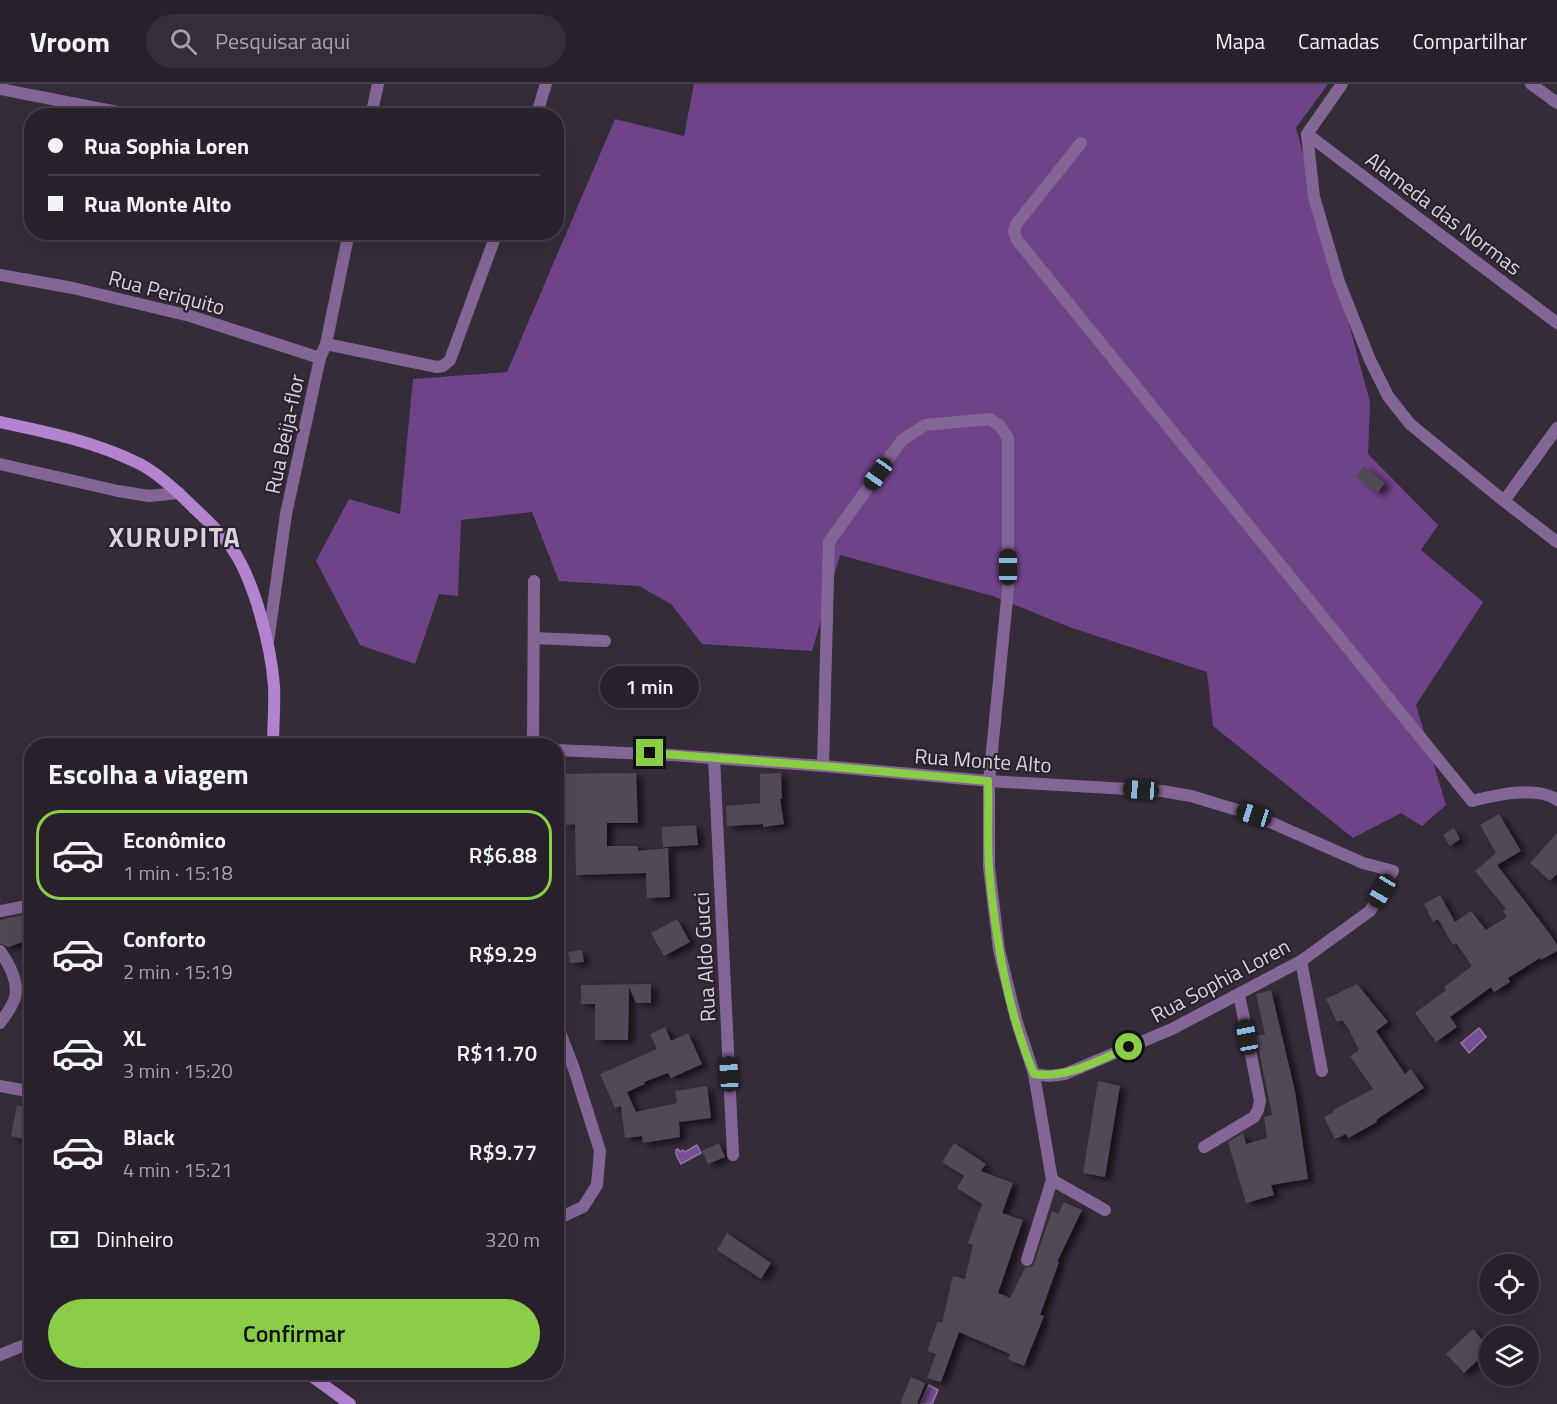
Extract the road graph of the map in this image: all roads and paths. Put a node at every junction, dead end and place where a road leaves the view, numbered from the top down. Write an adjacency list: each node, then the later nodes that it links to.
1 (378, 84): 8 (street)
2 (546, 84): 9 (street)
3 (1341, 84): 10 (street)
4 (1531, 84): 6 (street)
5 (0, 89): 7 (street)
6 (1557, 103)
7 (97, 108)
8 (373, 108)
9 (538, 108)
10 (1306, 134): 15 (street, Alameda das Normas); 22 (street)
11 (1081, 143): 34 (street)
12 (347, 240): 16 (street, Rua Beija-flor)
13 (494, 240): 16 (street)
14 (0, 274): 17 (street, Rua Periquito)
15 (1557, 323)
16 (326, 344): 17 (street, Rua Beija-flor)
17 (320, 358): 27 (street, Rua Beija-flor)
18 (0, 422): 21 (main road)
19 (1557, 428): 22 (street)
20 (0, 464): 21 (street)
21 (179, 493): 27 (main road)
22 (1504, 501): 23 (street)
23 (1557, 542)
24 (534, 581): 25 (street)
25 (534, 638): 26 (street); 29 (street)
26 (605, 641)
27 (267, 646): 28 (main road)
28 (273, 738)
29 (533, 738)
30 (564, 750): 31 (street, Rua Monte Alto)
31 (714, 758): 32 (street, Rua Monte Alto); 48 (street, Rua Aldo Gucci)
32 (823, 766): 33 (street, Rua Monte Alto); 33 (street)
33 (988, 781): 35 (street, Rua Monte Alto); 44 (street)
34 (1555, 795)
35 (1393, 871): 39 (street, Rua Sophia Loren)
36 (24, 906): 37 (street)
37 (0, 911)
38 (0, 951): 41 (street)
39 (1301, 961): 40 (street, Rua Sophia Loren); 43 (street)
40 (1239, 994): 44 (street, Rua Sophia Loren); 47 (street)
41 (0, 1023)
42 (564, 1043): 51 (street)
43 (1322, 1071)
44 (1034, 1074): 49 (street)
45 (0, 1086): 46 (street)
46 (24, 1090)
47 (1204, 1147)
48 (733, 1155)
49 (1052, 1180): 50 (street); 52 (street)
50 (1105, 1210)
51 (564, 1216)
52 (1027, 1260)
53 (24, 1345): 54 (street)
54 (0, 1354)
55 (317, 1380): 56 (main road)
56 (350, 1404)

